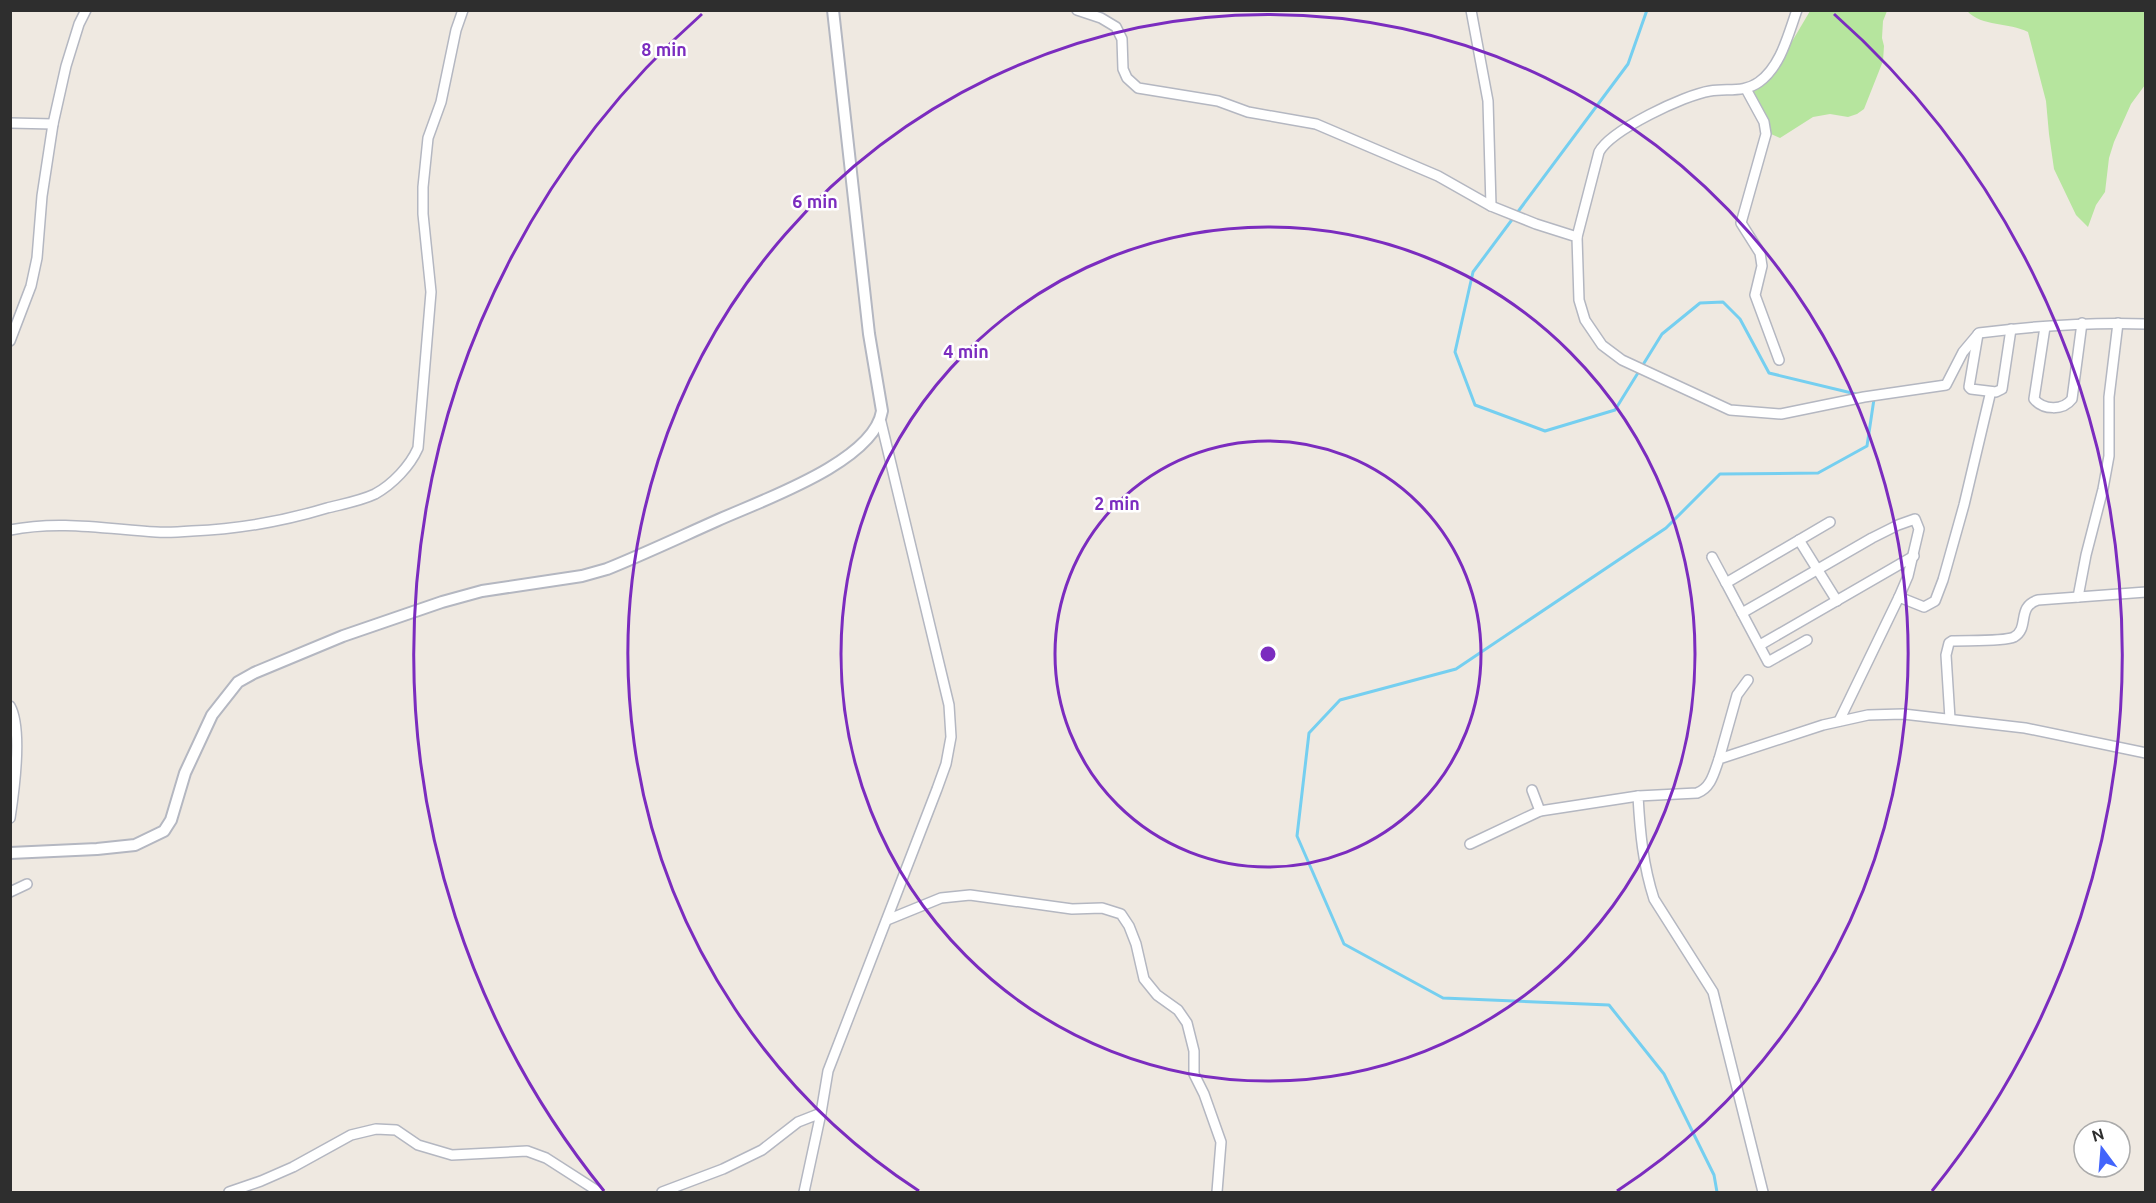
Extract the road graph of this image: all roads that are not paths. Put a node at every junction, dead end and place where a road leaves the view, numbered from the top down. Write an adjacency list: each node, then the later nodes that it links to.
1 (86, 10): 9 (street)
2 (463, 10): 23 (street)
3 (833, 10): 21 (street)
4 (1077, 10): 10 (street)
5 (1471, 10): 10 (street)
6 (1797, 10): 7 (street)
7 (1746, 89): 11 (street); 19 (street)
8 (10, 123): 9 (street)
9 (53, 124): 18 (street)
10 (1491, 206): 11 (street)
11 (1576, 237): 17 (street)
12 (2082, 323): 13 (street); 15 (street); 15 (street)
13 (2118, 323): 14 (street); 31 (street)
14 (2145, 324)
15 (2045, 327): 16 (street)
16 (2011, 329): 17 (street); 17 (street)
17 (1979, 333)
18 (10, 341)
19 (1779, 360)
20 (1990, 395): 30 (street)
21 (880, 422): 47 (street); 50 (street)
22 (1830, 522): 24 (street)
23 (10, 530)
24 (1799, 540): 27 (street); 28 (street)
25 (1914, 556): 27 (street); 30 (street); 32 (street)
26 (1713, 557): 28 (street)
27 (1817, 570): 32 (street); 33 (street)
28 (1726, 583): 33 (street)
29 (2145, 592): 31 (street)
30 (1899, 597): 39 (street)
31 (2078, 597): 38 (street)
32 (1837, 601): 35 (street)
33 (1742, 613): 35 (street)
34 (1807, 640): 35 (street)
35 (1760, 645)
36 (1748, 680): 41 (street)
37 (10, 706): 45 (street)
38 (1950, 719): 39 (street); 40 (street)
39 (1839, 721): 41 (street)
40 (2145, 753)
41 (1719, 759): 43 (street)
42 (1532, 790): 44 (street)
43 (1638, 796): 44 (street); 57 (street)
44 (1540, 811): 46 (street)
45 (10, 818)
46 (1470, 844)
47 (10, 853)
48 (27, 884): 49 (street)
49 (10, 892)
50 (887, 920): 51 (street); 56 (street)
51 (820, 1113): 54 (street); 55 (street)
52 (230, 1192): 53 (street)
53 (599, 1192)
54 (662, 1192)
55 (804, 1192)
56 (1217, 1192)
57 (1762, 1192)

